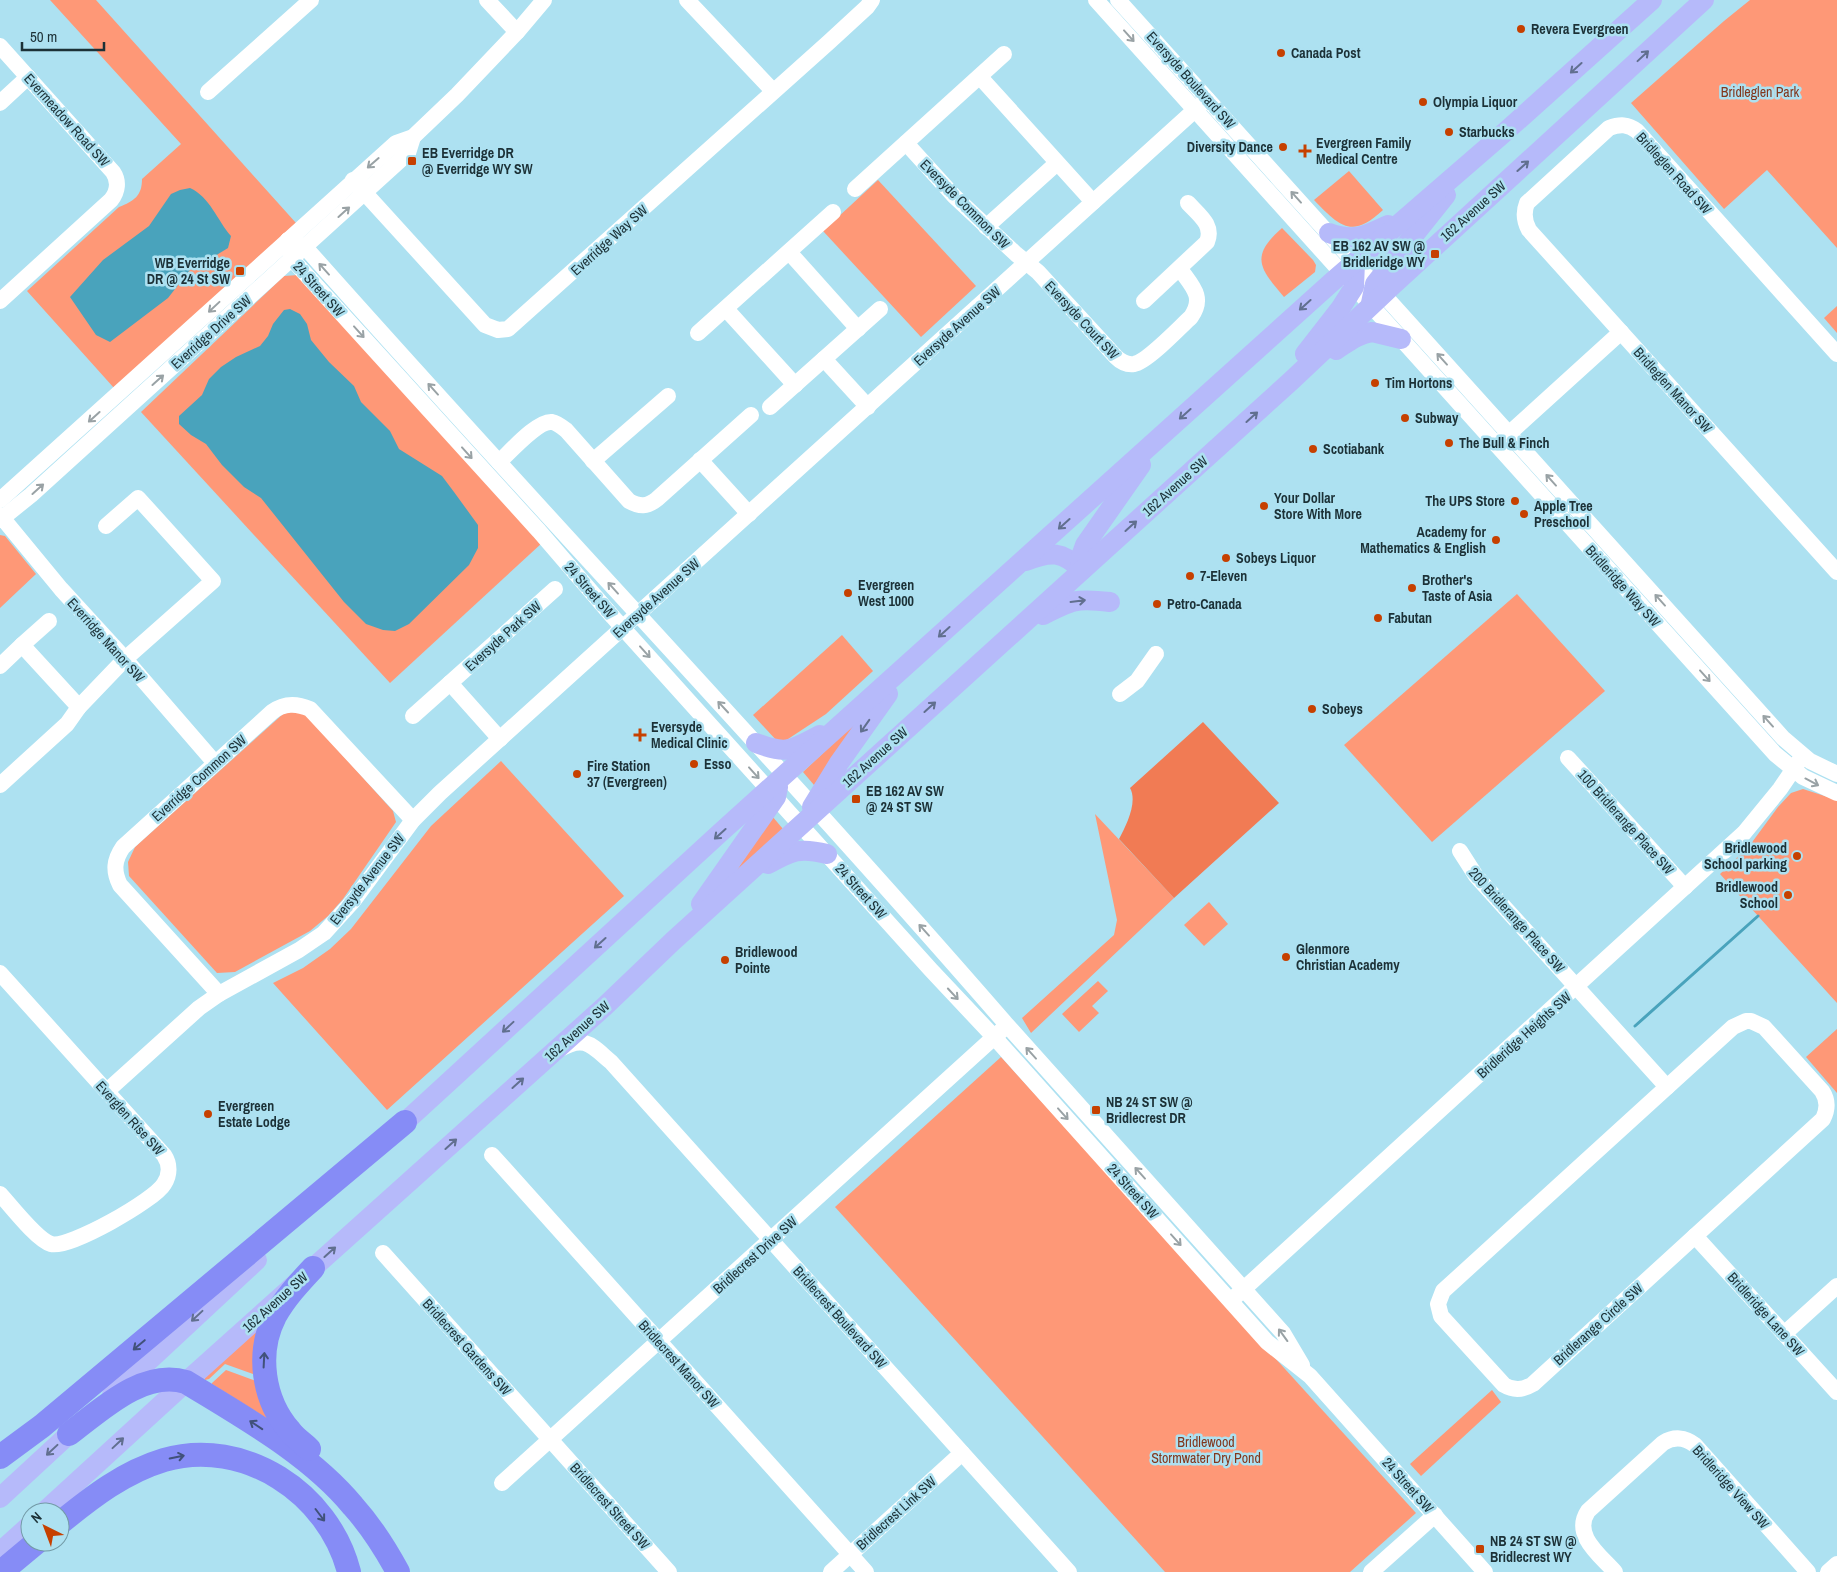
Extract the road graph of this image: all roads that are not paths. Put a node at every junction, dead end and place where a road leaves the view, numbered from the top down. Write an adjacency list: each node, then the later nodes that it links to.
1 (311, 0): 16 (street)
2 (487, 0): 10 (street)
3 (544, 0): 10 (street, Everridge Drive SW)
4 (687, 0): 15 (street)
5 (872, 0): 15 (street, Everridge Way SW)
6 (1096, 0): 18 (street, Eversyde Boulevard SW, one-way to 18)
7 (1118, 0): 18 (street, Eversyde Boulevard SW)
8 (1652, 0): 21 (main road, one-way to 21)
9 (1703, 1): 39 (main road, 162 Avenue SW, one-way to 9)
10 (516, 32): 19 (street, Everridge Drive SW)
11 (0, 46): 13 (street, Evermeadow Road SW)
12 (1004, 54): 14 (street)
13 (28, 77): 17 (street); 40 (street, Evermeadow Road SW)
14 (980, 77): 20 (street); 22 (street)
15 (774, 91): 25 (street, Everridge Way SW)
16 (208, 92)
17 (0, 103)
18 (1201, 104): 26 (street, Eversyde Avenue SW); 31 (street, Eversyde Boulevard SW, one-way to 18); 38 (street, Eversyde Boulevard SW)
19 (413, 137): 23 (street, Everridge Drive SW, one-way to 23); 25 (street, Everridge Drive SW)
20 (906, 143): 24 (street); 30 (street, Eversyde Common SW)
21 (1482, 151): 29 (main road); 39 (main road)
22 (1057, 162): 26 (street); 30 (street)
23 (353, 180): 25 (street, Everridge Way SW); 32 (street, Everridge Drive SW)
24 (855, 189)
25 (365, 193): 33 (street, Everridge Drive SW, one-way to 25)
26 (1093, 202): 36 (street, Eversyde Avenue SW)
27 (1188, 203): 37 (street)
28 (833, 212): 34 (street)
29 (1410, 214): 31 (main road); 38 (main road)
30 (986, 227): 36 (street, Eversyde Common SW)
31 (1329, 233): 38 (street, Eversyde Boulevard SW)
32 (288, 240): 33 (street, 24 Street SW); 35 (street, 24 Street SW); 53 (street, Everridge Drive SW, one-way to 53)
33 (305, 247): 35 (street, Everridge Drive SW); 63 (street, 24 Street SW, one-way to 33)
34 (789, 252): 42 (street); 44 (street)
35 (292, 259): 53 (street, Everridge Drive SW, one-way to 35); 78 (street, 24 Street SW, one-way to 78)
36 (1027, 263): 37 (street, Eversyde Court SW); 55 (street, Eversyde Avenue SW)
37 (1180, 269): 41 (street)
38 (1350, 274): 39 (street, Bridleridge Way SW); 39 (street, Eversyde Boulevard SW); 54 (main road); 59 (main road, one-way to 59)
39 (1377, 294): 47 (street, Bridleridge Way SW); 50 (main road, 162 Avenue SW); 58 (street, Bridleridge Way SW, one-way to 39)
40 (0, 301)
41 (1144, 301)
42 (726, 308): 46 (street); 51 (street)
43 (880, 309): 44 (street)
44 (858, 329): 49 (street)
45 (1621, 332): 48 (street, Bridleglen Road SW); 58 (street); 72 (street, Bridleglen Manor SW)
46 (698, 333)
47 (1401, 339): 50 (main road); 60 (street, Bridleridge Way SW)
48 (1837, 354)
49 (824, 359): 51 (street); 55 (street)
50 (1291, 381): 54 (main road, 162 Avenue SW)
51 (795, 385): 56 (street)
52 (668, 396): 62 (street)
53 (125, 399): 64 (street, Everridge Drive SW, one-way to 64); 66 (street, Everridge Drive SW, one-way to 53)
54 (1269, 401): 71 (main road, 162 Avenue SW, one-way to 54)
55 (868, 406): 65 (street, Eversyde Avenue SW)
56 (770, 407)
57 (751, 415): 61 (street)
58 (1509, 433): 60 (street); 68 (street, Bridleridge Way SW, one-way to 58)
59 (1163, 434): 70 (main road, one-way to 70); 71 (main road)
60 (1496, 445): 69 (street, Bridleridge Way SW)
61 (700, 460): 62 (street); 65 (street)
62 (594, 461): 63 (street)
63 (499, 462): 75 (street, 24 Street SW, one-way to 63)
64 (0, 500)
65 (749, 514): 75 (street, Eversyde Avenue SW)
66 (1, 517): 84 (street, Everridge Manor SW)
67 (106, 526): 84 (street)
68 (1601, 535): 69 (street); 80 (street, Bridleridge Way SW, one-way to 68)
69 (1588, 546): 83 (street, Bridleridge Way SW)
70 (1021, 563): 71 (main road); 82 (main road, one-way to 82)
71 (1082, 570): 77 (main road, 162 Avenue SW)
72 (1837, 572)
73 (555, 589): 86 (street, Eversyde Park SW)
74 (1110, 602): 77 (main road, one-way to 74)
75 (637, 615): 78 (street, Eversyde Avenue SW); 92 (street, 24 Street SW, one-way to 75)
76 (49, 621): 79 (street)
77 (1018, 627): 101 (main road, 162 Avenue SW, one-way to 77)
78 (623, 628): 91 (street, Eversyde Avenue SW); 98 (street, 24 Street SW, one-way to 98)
79 (22, 645): 85 (street); 88 (street)
80 (1702, 648): 83 (street); 93 (street, Bridleridge Way SW, one-way to 80)
81 (1156, 654): 87 (street)
82 (915, 659): 90 (main road); 101 (main road, one-way to 101)
83 (1689, 659): 96 (street, Bridleridge Way SW, one-way to 96)
84 (125, 660): 88 (street); 95 (street, Everridge Manor SW)
85 (0, 666)
86 (450, 683): 89 (street, Eversyde Park SW); 91 (street)
87 (1120, 694)
88 (79, 706): 99 (street)
89 (413, 716)
90 (848, 720): 92 (main road); 98 (main road)
91 (500, 739): 102 (street, Eversyde Avenue SW)
92 (756, 743): 98 (street, 24 Street SW)
93 (1803, 756): 96 (street, Bridleridge Heights SW); 97 (street, Bridleridge Way SW)
94 (1568, 758): 106 (street, 100 Bridlerange Place SW)
95 (215, 763): 102 (street, Everridge Common SW); 110 (street, Everridge Common SW)
96 (1792, 770): 100 (street, Bridleridge Way SW, one-way to 100); 106 (street, Bridleridge Heights SW)
97 (1837, 774)
98 (777, 782): 101 (street, 24 Street SW); 101 (street, 24 Street SW); 107 (main road); 118 (main road, one-way to 118)
99 (0, 785)
100 (1837, 793)
101 (810, 818): 104 (street, 24 Street SW); 105 (main road, 162 Avenue SW); 112 (street, 24 Street SW, one-way to 101)
102 (413, 820): 110 (street, Eversyde Avenue SW)
103 (1460, 851): 109 (street, 200 Bridlerange Place SW)
104 (827, 854): 105 (main road); 113 (street, 24 Street SW, one-way to 113)
105 (744, 877): 107 (main road, 162 Avenue SW)
106 (1685, 887): 109 (street, Bridleridge Heights SW)
107 (673, 941): 111 (main road, 162 Avenue SW)
108 (0, 973): 117 (street, Everglen Rise SW)
109 (1576, 987): 116 (street, 200 Bridlerange Place SW); 126 (street, Bridleridge Heights SW)
110 (218, 994): 117 (street, Eversyde Avenue SW)
111 (609, 1002): 114 (main road, 162 Avenue SW); 115 (street)
112 (1007, 1025): 113 (street, Bridlecrest Drive SW); 126 (street, 24 Street SW, one-way to 112)
113 (995, 1038): 122 (street, Bridlecrest Drive SW); 127 (street, 24 Street SW, one-way to 127)
114 (551, 1054): 115 (street); 124 (main road, 162 Avenue SW, one-way to 114)
115 (611, 1062): 122 (street, Bridlecrest Boulevard SW)
116 (1667, 1087): 121 (street, Bridlerange Circle SW); 121 (street, Bridlerange Circle SW)
117 (107, 1091): 120 (street, Everglen Rise SW)
118 (405, 1122): 133 (main road, one-way to 133); 136 (highway, one-way to 136)
119 (492, 1156): 129 (street, Bridlecrest Manor SW)
120 (0, 1194)
121 (1695, 1236): 128 (street, Bridleridge Lane SW)
122 (771, 1241): 129 (street, Bridlecrest Drive SW); 135 (street, Bridlecrest Boulevard SW)
123 (383, 1254): 134 (street, Bridlecrest Gardens SW)
124 (313, 1268): 131 (main road, 162 Avenue SW); 149 (highway, one-way to 124)
125 (1837, 1286): 128 (street)
126 (1243, 1289): 127 (street, Bridleridge Heights SW); 130 (street, 24 Street SW, one-way to 126)
127 (1231, 1301): 130 (street, 24 Street SW)
128 (1784, 1334): 132 (street, Bridleridge Lane SW)
129 (659, 1342): 134 (street, Bridlecrest Drive SW); 145 (street, Bridlecrest Manor SW)
130 (1310, 1376): 141 (street, 24 Street SW)
131 (186, 1382): 133 (highway); 139 (main road, 162 Avenue SW, one-way to 131); 149 (highway, one-way to 131)
132 (1837, 1392)
133 (69, 1434): 138 (main road, one-way to 138)
134 (550, 1440): 137 (street, Bridlecrest Drive SW); 150 (street, Bridlecrest Street SW)
135 (962, 1453): 145 (street, Bridlecrest Link SW); 153 (street, Bridlecrest Boulevard SW)
136 (0, 1457)
137 (502, 1483)
138 (0, 1498)
139 (55, 1502)
140 (70, 1515): 148 (highway, one-way to 148)
141 (1434, 1515): 154 (street); 155 (street, 24 Street SW)
142 (20, 1534): 143 (main road)
143 (0, 1552)
144 (25, 1552): 147 (highway)
145 (850, 1555): 151 (street, Bridlecrest Link SW); 152 (street, Bridlecrest Manor SW)
146 (1837, 1564): 158 (street)
147 (1, 1572)
148 (349, 1572)
149 (398, 1572)
150 (669, 1572)
151 (831, 1572)
152 (866, 1572)
153 (1069, 1572)
154 (1371, 1572)
155 (1485, 1572)
156 (1615, 1572): 157 (street, Bridleridge View SW)
157 (1808, 1572)
158 (1828, 1572)

